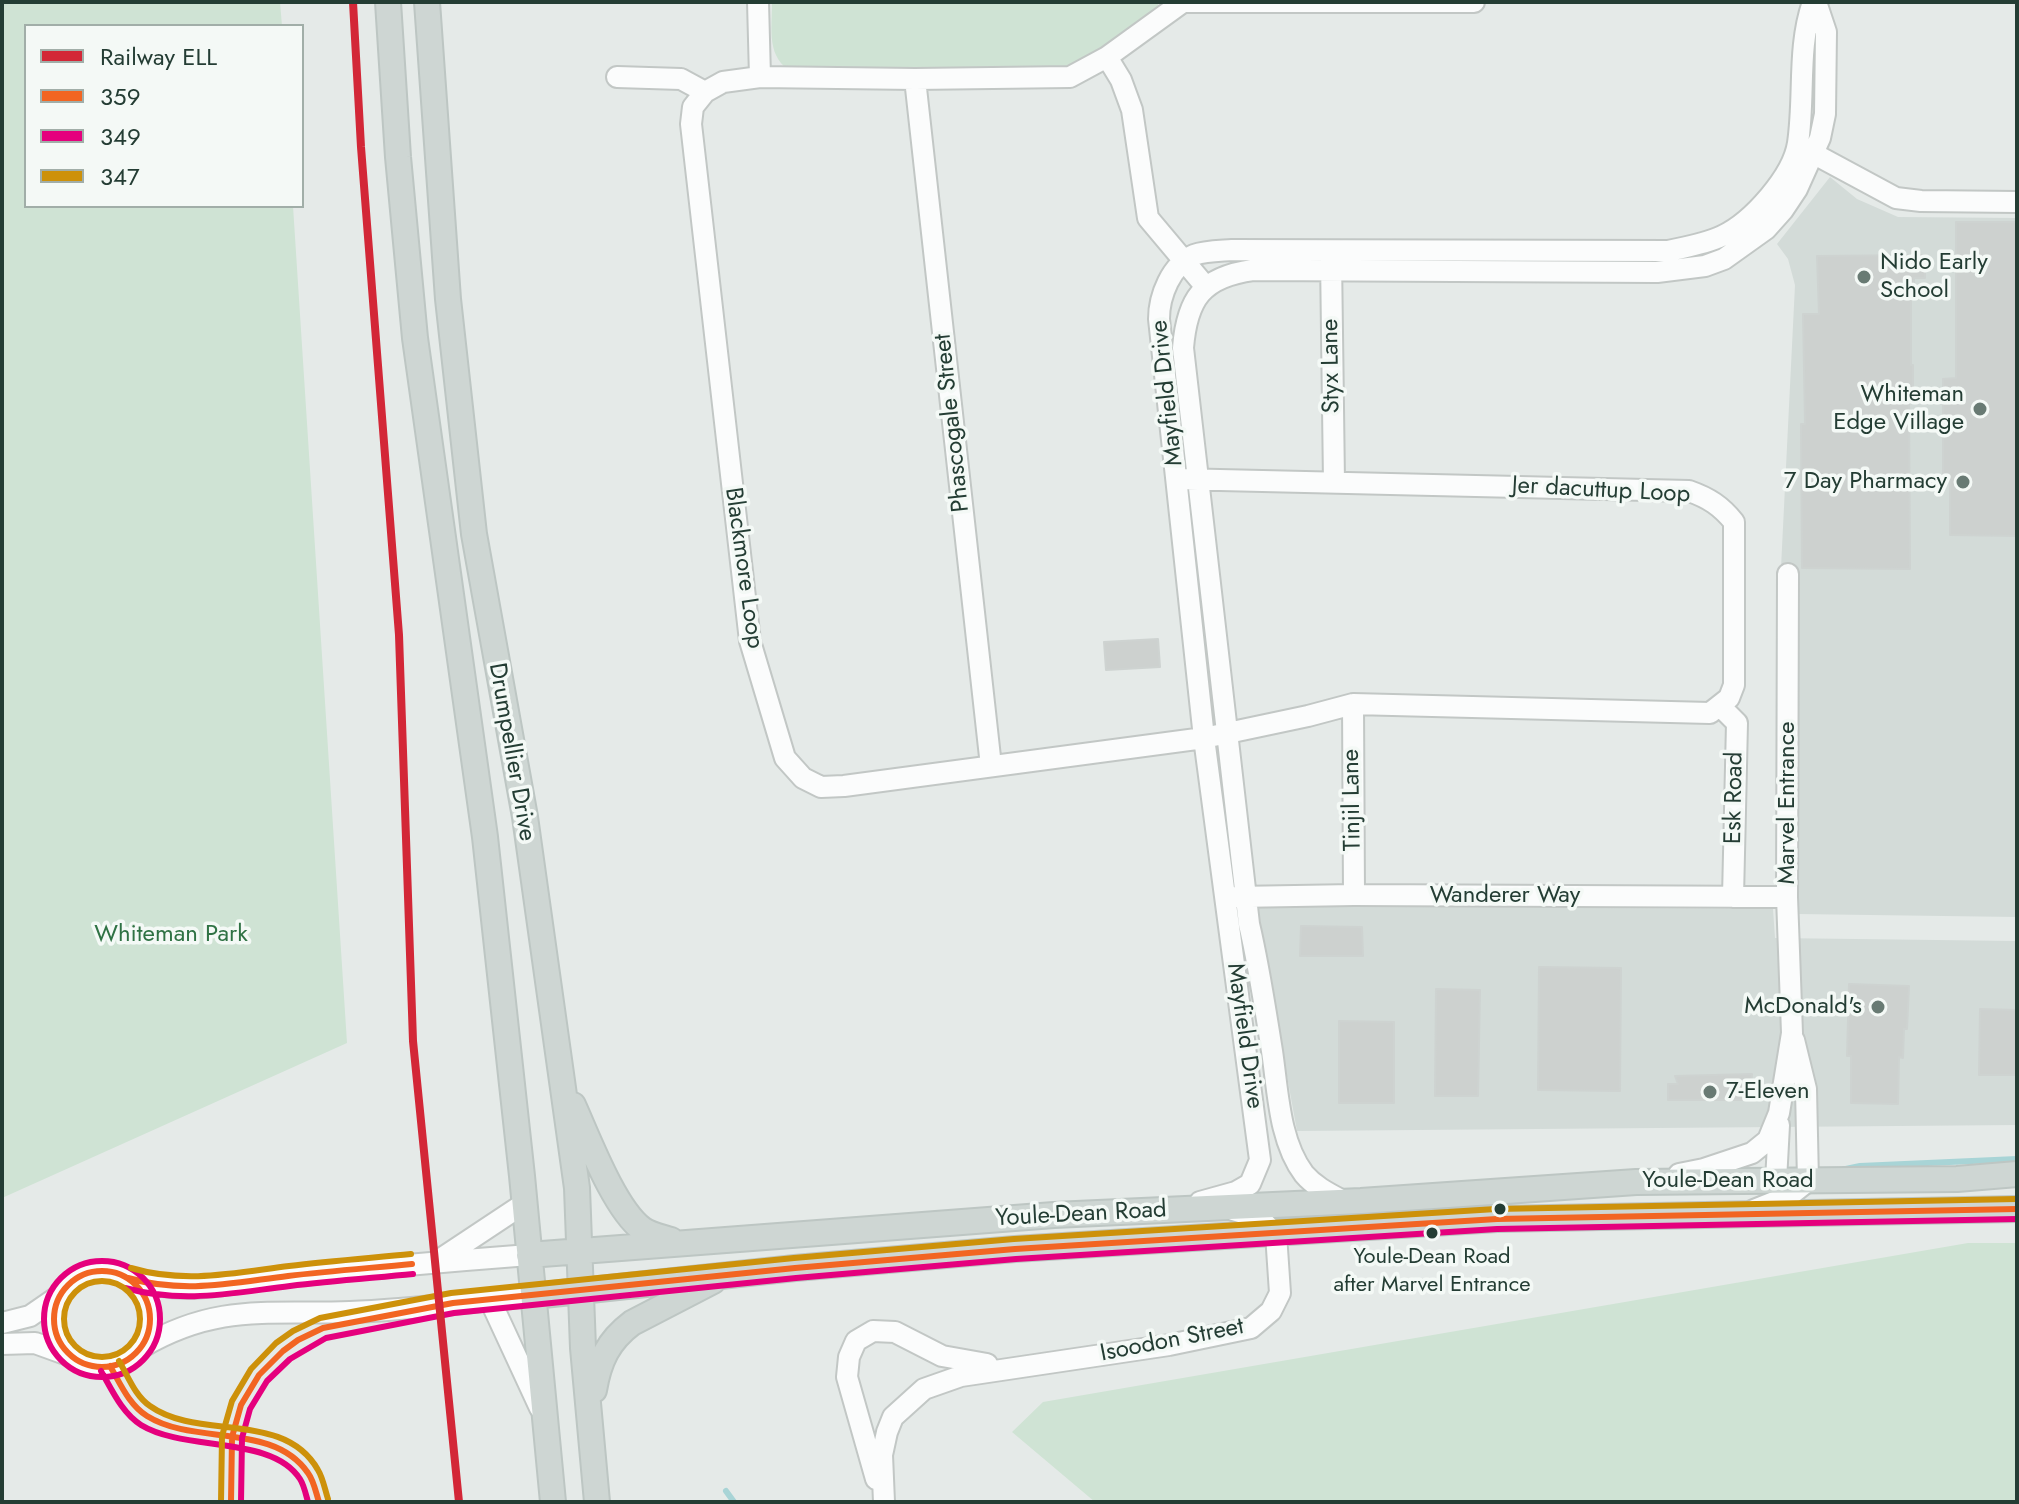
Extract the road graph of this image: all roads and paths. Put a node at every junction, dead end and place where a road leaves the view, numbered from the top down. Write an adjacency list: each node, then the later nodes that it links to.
1 (388, 2): 38 (main road, Drumpellier Drive)
2 (427, 2): 32 (main road, Drumpellier Drive)
3 (758, 2): 9 (street)
4 (1183, 2): 5 (street); 7 (street)
5 (1474, 2)
6 (1814, 2): 12 (street)
7 (1107, 57): 10 (street); 15 (street)
8 (617, 77): 11 (street)
9 (760, 77): 10 (street); 11 (street)
10 (915, 79): 25 (street, Phascogale Street)
11 (705, 92): 25 (street, Blackmore Loop)
12 (1806, 149): 13 (street); 14 (street)
13 (2017, 202)
14 (1331, 260): 15 (street); 16 (street); 19 (street, Styx Lane)
15 (1184, 263): 16 (street); 17 (street, Mayfield Drive)
16 (1206, 287): 18 (street, Mayfield Drive)
17 (1177, 479): 18 (street, Jer dacuttup Loop); 24 (street, Mayfield Drive)
18 (1198, 479): 19 (street, Jer dacuttup Loop); 23 (street, Mayfield Drive)
19 (1334, 482): 22 (street, Jer dacuttup Loop)
20 (1788, 574): 30 (street, Marvel Entrance)
21 (1353, 704): 22 (street); 23 (street); 26 (street, Tinjil Lane)
22 (1721, 707): 29 (street, Esk Road)
23 (1227, 733): 24 (street); 28 (street, Mayfield Drive)
24 (1204, 738): 25 (street, Blackmore Loop); 27 (street, Mayfield Drive)
25 (991, 766)
26 (1354, 895): 28 (street, Wanderer Way); 29 (street, Wanderer Way)
27 (1224, 897): 28 (street, Wanderer Way); 40 (street, Mayfield Drive)
28 (1246, 897): 37 (street, Mayfield Drive)
29 (1733, 897): 30 (street, Wanderer Way)
30 (1787, 897): 31 (street, Marvel Entrance)
31 (1792, 1033): 33 (street, Marvel Entrance); 36 (street, Marvel Entrance)
32 (562, 1081): 45 (main road); 46 (main road, Drumpellier Drive)
33 (1779, 1113): 35 (street, Marvel Entrance); 36 (street, Marvel Entrance)
34 (2017, 1174): 36 (main road, Youle-Dean Road)
35 (1636, 1182): 36 (main road, Youle-Dean Road); 37 (main road, Youle-Dean Road)
36 (1791, 1186): 42 (street); 43 (street)
37 (1345, 1202): 39 (main road, Youle-Dean Road)
38 (525, 1203): 47 (main road, Drumpellier Drive); 48 (street)
39 (1221, 1208): 40 (main road, Youle-Dean Road); 44 (street)
40 (1155, 1209): 45 (main road, Youle-Dean Road)
41 (2017, 1209): 42 (main road, Youle-Dean Road)
42 (1842, 1213): 43 (main road, Youle-Dean Road)
43 (1734, 1216): 44 (main road, Youle-Dean Road)
44 (1276, 1234): 49 (main road, Youle-Dean Road); 59 (street, Isoodon Street)
45 (683, 1244): 46 (main road, Youle-Dean Road)
46 (581, 1249): 47 (main road, Youle-Dean Road); 51 (main road, Drumpellier Drive)
47 (529, 1255): 48 (street); 53 (main road, Drumpellier Drive)
48 (436, 1262): 50 (street)
49 (726, 1275): 51 (main road, Youle-Dean Road); 61 (main road)
50 (128, 1278): 52 (street); 57 (street)
51 (582, 1290): 53 (main road, Youle-Dean Road); 61 (main road, Drumpellier Drive)
52 (59, 1296): 55 (street); 58 (street)
53 (534, 1296): 54 (street); 60 (main road, Drumpellier Drive)
54 (490, 1300): 57 (street); 60 (street)
55 (2, 1323)
56 (2, 1344): 58 (street)
57 (142, 1347): 58 (street)
58 (71, 1356)
59 (1038, 1365): 64 (street, Isoodon Street); 64 (street, Isoodon Street)
60 (545, 1419): 62 (main road, Drumpellier Drive)
61 (589, 1422): 63 (main road, Drumpellier Drive)
62 (553, 1502)
63 (597, 1502)
64 (882, 1502)

